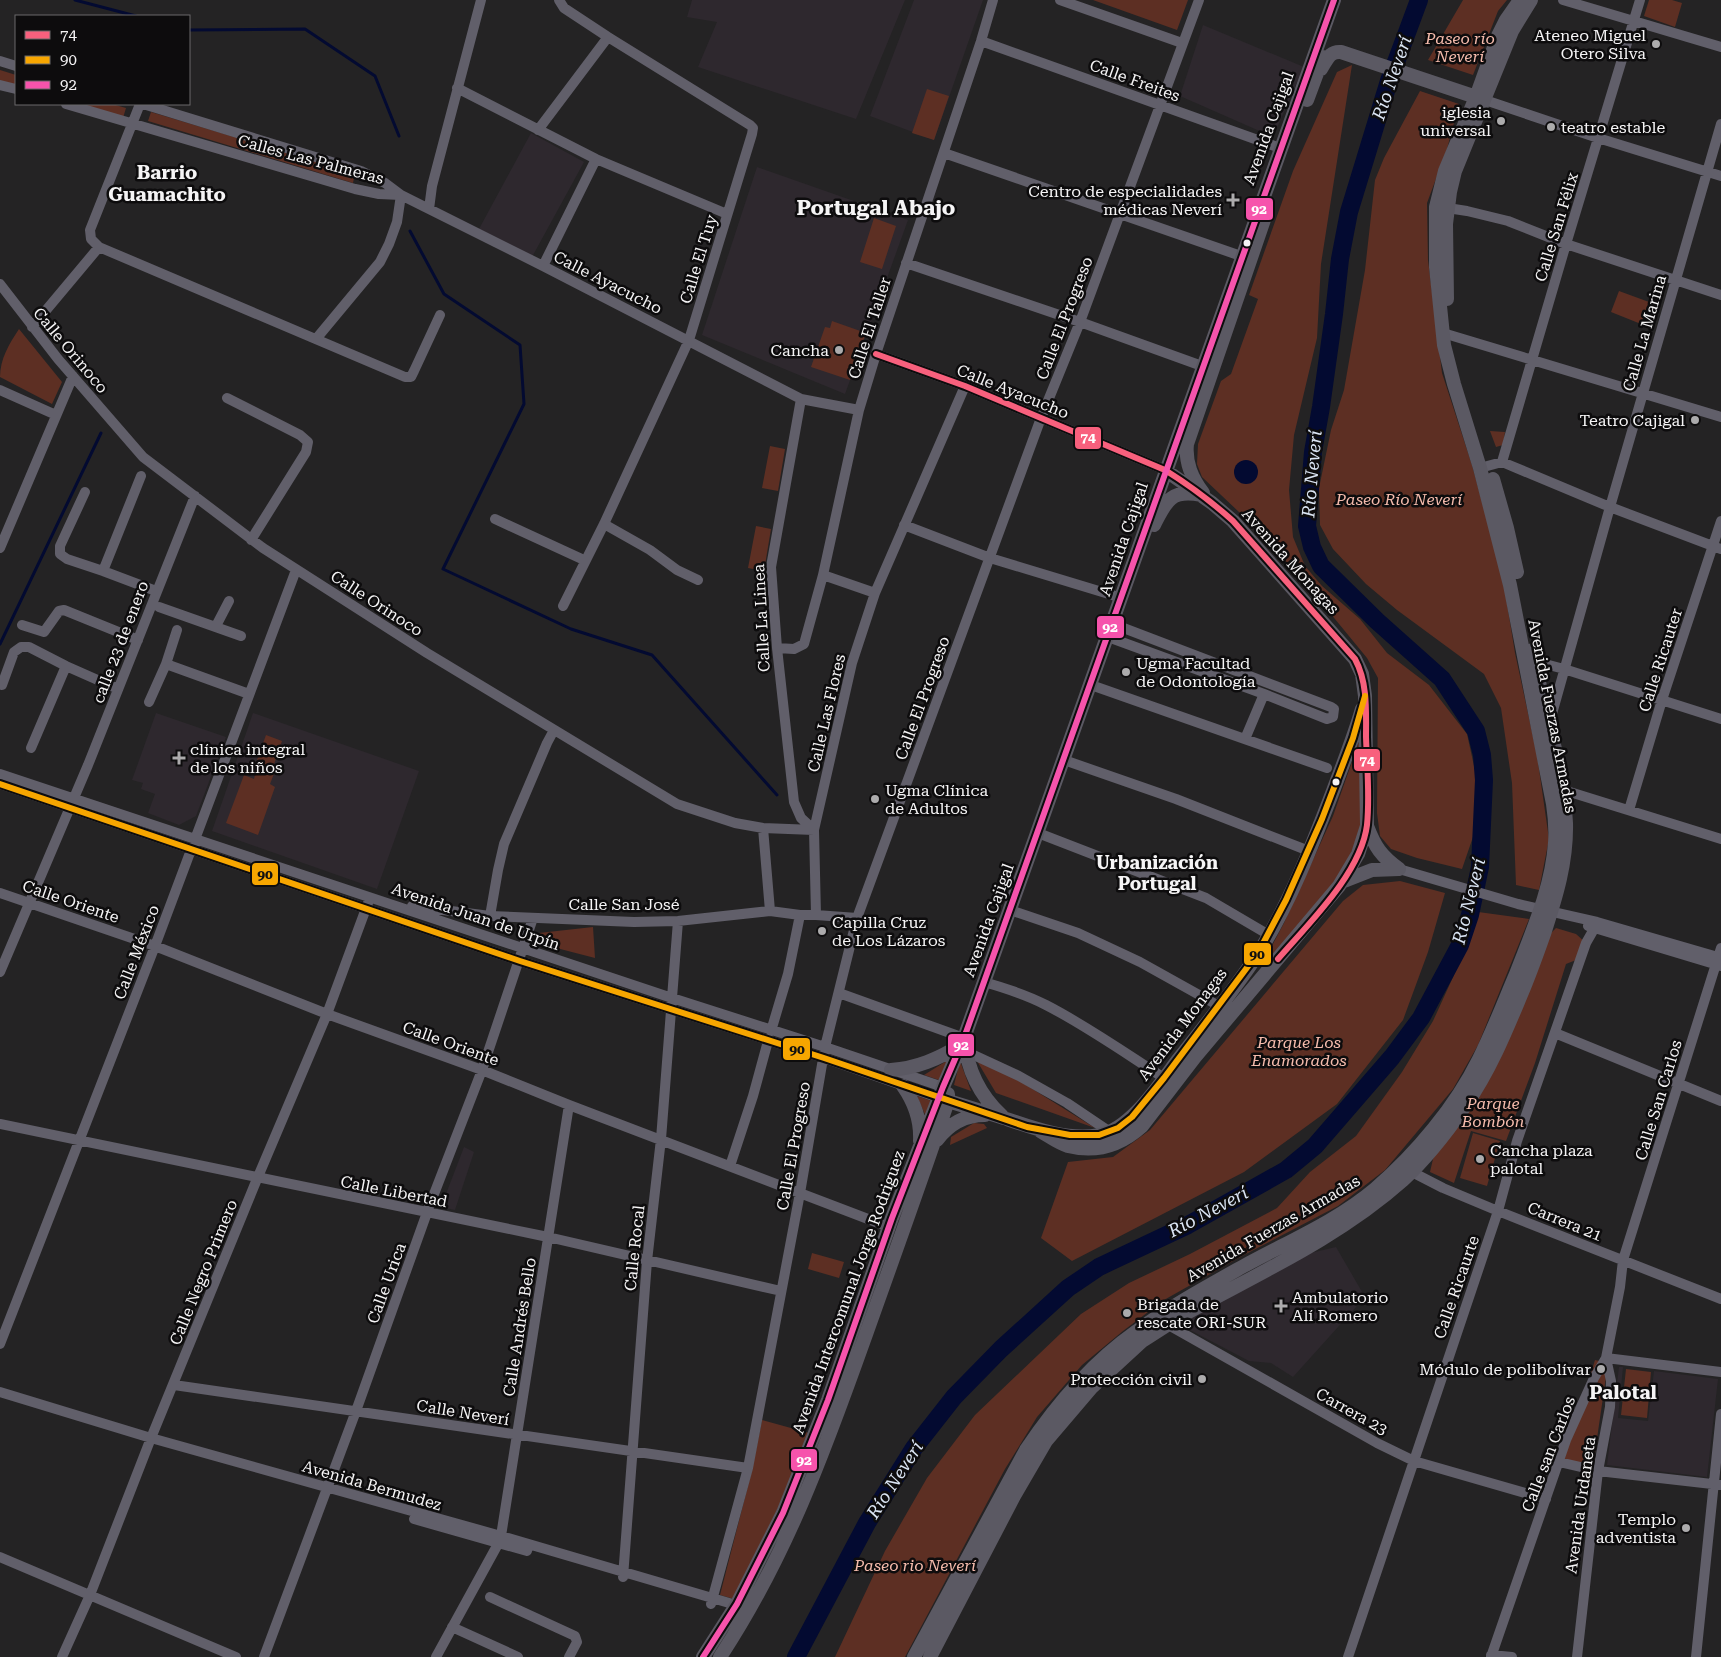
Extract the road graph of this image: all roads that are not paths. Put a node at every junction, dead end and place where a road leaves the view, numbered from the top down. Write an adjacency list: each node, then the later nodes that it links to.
1 (481, 0): 21 (street)
2 (559, 0): 13 (street, Calle El Tuy)
3 (993, 0): 14 (street, Calle El Taller)
4 (1060, 0): 15 (street)
5 (1199, 0): 15 (street, Calle El Progreso)
6 (1334, 0): 32 (main road, Avenida Cajigal)
7 (1342, 0): 19 (main road, Avenida Cajigal)
8 (1520, 0): 23 (main road, Avenida Fuerzas Armadas)
9 (1531, 0): 23 (main road, Avenida Fuerzas Armadas)
10 (1563, 0): 12 (street)
11 (1640, 0): 12 (street, Calle San Félix)
12 (1633, 21): 16 (street); 31 (street, Calle San Félix)
13 (608, 37): 30 (street); 40 (street, Calle El Tuy)
14 (981, 41): 24 (street, Calle Freites); 33 (street, Calle El Taller)
15 (1182, 43): 24 (street, Calle El Progreso)
16 (1721, 48)
17 (0, 61): 18 (street)
18 (15, 66)
19 (1315, 80): 23 (main road); 74 (main road, Avenida Cajigal)
20 (0, 85): 22 (street)
21 (457, 88): 30 (street); 39 (street)
22 (15, 89)
23 (1480, 98): 31 (street); 38 (main road, Avenida Fuerzas Armadas)
24 (1159, 104): 32 (street, Calle Freites); 41 (street, Calle El Progreso)
25 (69, 105): 28 (street, Calles Las Palmeras)
26 (141, 105): 28 (street)
27 (144, 105): 37 (street, Calles Las Palmeras)
28 (132, 123): 37 (street, Calles Las Palmeras); 43 (street)
29 (1721, 124): 35 (street, Calle La Marina)
30 (538, 130): 34 (street)
31 (1598, 138): 35 (street); 42 (street, Calle San Félix)
32 (1280, 148): 44 (main road, Avenida Cajigal)
33 (944, 153): 41 (street); 45 (street, Calle El Taller)
34 (596, 159): 40 (street); 46 (street)
35 (1707, 171): 36 (street); 47 (street, Calle La Marina)
36 (1721, 176)
37 (401, 196): 39 (street, Calle Ayacucho); 54 (street)
38 (1441, 208): 42 (street); 53 (main road, Avenida Fuerzas Armadas)
39 (429, 209): 46 (street, Calle Ayacucho)
40 (727, 214): 55 (street, Calle El Tuy)
41 (1120, 214): 44 (street); 51 (street, Calle El Progreso)
42 (1566, 244): 47 (street); 57 (street, Calle San Félix)
43 (99, 247): 52 (street); 54 (street)
44 (1241, 256): 58 (main road, Avenida Cajigal)
45 (906, 264): 51 (street); 56 (street, Calle El Taller)
46 (543, 266): 55 (street, Calle Ayacucho)
47 (1675, 280): 49 (street); 62 (street, Calle La Marina)
48 (0, 284): 52 (street, Calle Orinoco)
49 (1721, 295)
50 (440, 315): 54 (street)
51 (1080, 322): 58 (street); 68 (street, Calle El Progreso)
52 (32, 327): 59 (street, Calle Orinoco)
53 (1447, 335): 57 (street); 69 (main road, Avenida Fuerzas Armadas)
54 (316, 339)
55 (690, 340): 64 (street, Calle Ayacucho); 78 (street, Calle El Tuy)
56 (876, 354): 60 (street, Calle Ayacucho); 65 (street, Calle El Taller)
57 (1532, 360): 62 (street); 69 (street, Calle San Félix)
58 (1202, 366): 70 (main road, Avenida Cajigal)
59 (73, 376): 66 (street); 73 (street, Calle Orinoco)
60 (965, 386): 68 (street, Calle Ayacucho); 79 (street, Calle Las Flores)
61 (0, 390): 66 (street)
62 (1642, 394): 67 (street); 75 (street, Calle La Marina)
63 (227, 398): 80 (street)
64 (801, 399): 65 (street, Calle Ayacucho); 102 (street, Calle La Linea)
65 (859, 410): 87 (street, Calle El Taller)
66 (56, 416): 81 (street)
67 (1721, 417)
68 (1041, 418): 70 (street, Calle Ayacucho); 83 (street, Calle El Progreso)
69 (1490, 466): 75 (street); 103 (main road, Avenida Fuerzas Armadas)
70 (1165, 470): 74 (main road, Avenida Monagas); 88 (main road, Avenida Cajigal)
71 (140, 476): 86 (street)
72 (85, 492): 86 (street)
73 (194, 496): 80 (street, Calle Orinoco); 90 (street, calle 23 de enero)
74 (1207, 499): 88 (main road); 112 (main road, Avenida Monagas)
75 (1610, 507): 82 (street); 106 (street, Calle La Marina)
76 (495, 518): 84 (street)
77 (1721, 521): 82 (street, Calle Ricauter)
78 (604, 524): 84 (street, Calle El Tuy); 89 (street)
79 (904, 525): 83 (street); 91 (street, Calle Las Flores)
80 (251, 540): 85 (street, Calle Orinoco)
81 (0, 548)
82 (1717, 548): 113 (street, Calle Ricauter)
83 (990, 558): 92 (street); 149 (street, Calle El Progreso)
84 (584, 560): 94 (street, Calle El Tuy)
85 (296, 570): 110 (street, Calle México); 117 (street, Calle Orinoco)
86 (103, 571): 90 (street)
87 (823, 575): 91 (street); 102 (street, Calle El Taller)
88 (1129, 577): 92 (main road, Avenida Cajigal)
89 (698, 580)
90 (156, 591): 101 (street, calle 23 de enero)
91 (875, 593): 130 (street, Calle Las Flores)
92 (1122, 598): 99 (main road, Avenida Cajigal)
93 (229, 601): 97 (street)
94 (563, 606)
95 (159, 607): 97 (street)
96 (22, 625): 101 (street)
97 (216, 626): 100 (street)
98 (177, 630): 104 (street)
99 (1110, 630): 108 (main road, Avenida Cajigal); 111 (street); 111 (street)
100 (242, 636)
101 (138, 640): 109 (street, calle 23 de enero)
102 (777, 648): 130 (street, Calle La Linea)
103 (1529, 660): 106 (street); 116 (main road, Avenida Fuerzas Armadas); 124 (main road, Avenida Fuerzas Armadas)
104 (166, 664): 110 (street); 114 (street)
105 (66, 666): 107 (street); 109 (street); 119 (street)
106 (1564, 669): 113 (street); 116 (street, Calle La Marina)
107 (2, 685)
108 (1091, 685): 118 (street); 120 (main road, Avenida Cajigal)
109 (118, 689): 125 (street, calle 23 de enero)
110 (250, 694): 133 (street, Calle México)
111 (1264, 694): 118 (street)
112 (1365, 696): 128 (main road, Avenida Monagas); 134 (main road, Avenida Monagas)
113 (1662, 700): 115 (street); 127 (street, Calle Ricauter)
114 (149, 702)
115 (1721, 719)
116 (1549, 725): 124 (main road, Avenida Fuerzas Armadas)
117 (554, 730): 129 (street, Calle Orinoco); 147 (street)
118 (1245, 739): 121 (street)
119 (31, 748)
120 (1064, 760): 131 (main road, Avenida Cajigal); 134 (street)
121 (1326, 768)
122 (0, 774): 125 (street, Avenida Juan de Urpín)
123 (0, 784): 126 (street, Avenida Juan de Urpín)
124 (1556, 788): 127 (street); 144 (main road, Avenida Fuerzas Armadas)
125 (74, 798): 126 (street); 133 (street, Avenida Juan de Urpín)
126 (69, 808): 133 (street, Avenida Juan de Urpín); 139 (street)
127 (1629, 810): 132 (street)
128 (1367, 826): 135 (main road); 136 (main road, Avenida Monagas)
129 (763, 828): 130 (street, Calle Orinoco); 143 (street)
130 (814, 830): 146 (street, Calle Las Flores)
131 (1038, 834): 142 (main road, Avenida Cajigal); 152 (street)
132 (1721, 839)
133 (193, 844): 138 (street, Avenida Juan de Urpín); 141 (street, Avenida Juan de Urpín); 153 (street, Calle México)
134 (1309, 851): 152 (main road, Avenida Monagas)
135 (1399, 869): 136 (main road); 144 (street)
136 (1344, 881): 180 (main road, Avenida Monagas)
137 (0, 893): 139 (street, Calle Oriente)
138 (370, 896): 140 (street, Avenida Juan de Urpín); 141 (street, Calle Negro Primero)
139 (28, 903): 153 (street, Calle Oriente); 157 (street)
140 (390, 903): 147 (street, Calle San José); 154 (street, Avenida Juan de Urpín)
141 (366, 908): 156 (street, Avenida Juan de Urpín); 163 (street, Calle Negro Primero)
142 (1010, 910): 158 (main road, Avenida Cajigal); 161 (street)
143 (770, 911): 145 (street, Calle San José); 150 (street, Calle San José)
144 (1546, 911): 151 (street); 155 (street); 186 (main road, Avenida Fuerzas Armadas)
145 (800, 915): 146 (street, Calle San José); 165 (street)
146 (816, 915): 149 (street, Calle San José)
147 (490, 916): 148 (street, Calle San José)
148 (533, 918): 150 (street, Calle San José); 154 (street, Calle Urica)
149 (857, 918): 159 (street, Calle El Progreso)
150 (678, 921): 160 (street, Calle Rocal)
151 (1594, 929): 155 (street); 164 (street, Calle Ricaurte)
152 (1269, 935): 161 (main road, Avenida Monagas)
153 (155, 946): 163 (street, Calle Oriente); 183 (street, Calle México)
154 (524, 948): 156 (street, Calle Urica); 160 (street, Avenida Juan de Urpín)
155 (1719, 959): 172 (street, Calle San Carlos)
156 (520, 960): 162 (street, Avenida Juan de Urpín); 169 (street, Calle Urica)
157 (0, 972)
158 (984, 982): 166 (main road, Avenida Cajigal); 171 (street)
159 (839, 993): 166 (street); 167 (street, Calle El Progreso)
160 (672, 998): 162 (street, Calle Rocal); 165 (street, Avenida Juan de Urpín)
161 (1219, 1006): 171 (main road, Avenida Monagas)
162 (671, 1010): 165 (street, Avenida Juan de Urpín); 182 (street, Calle Rocal)
163 (328, 1014): 169 (street, Calle Oriente); 187 (street, Calle Negro Primero)
164 (1555, 1033): 172 (street); 189 (street, Calle Ricaurte)
165 (769, 1036): 167 (street, Avenida Juan de Urpín); 168 (street, Avenida Juan de Urpín); 185 (street)
166 (963, 1045): 170 (main road); 174 (main road, Avenida Cajigal); 178 (main road); 181 (street)
167 (825, 1047): 168 (street, Calle El Progreso); 170 (street, Avenida Juan de Urpín)
168 (824, 1058): 173 (street, Avenida Juan de Urpín); 188 (street, Calle El Progreso)
169 (482, 1070): 176 (street, Calle Oriente); 190 (street, Calle Urica)
170 (891, 1070): 174 (street, Avenida Juan de Urpín)
171 (1164, 1078): 181 (main road, Avenida Monagas)
172 (1679, 1083): 175 (street); 193 (street, Calle San Carlos)
173 (903, 1086): 174 (street, Avenida Juan de Urpín); 184 (main road)
174 (943, 1095): 177 (main road, Avenida Monagas); 184 (main road, Avenida Intercomunal Jorge Rodriguez)
175 (1721, 1101)
176 (569, 1105): 182 (street, Calle Oriente); 192 (street, Calle Andrés Bello)
177 (991, 1115): 178 (main road, Avenida Monagas); 184 (main road)
178 (1006, 1119): 180 (main road, Avenida Monagas)
179 (0, 1124): 183 (street, Calle Libertad)
180 (1040, 1131): 181 (main road, Avenida Monagas)
181 (1110, 1132)
182 (661, 1139): 185 (street, Calle Oriente); 194 (street, Calle Rocal)
183 (80, 1140): 187 (street, Calle Libertad); 198 (street, Calle México)
184 (925, 1151): 191 (main road, Avenida Intercomunal Jorge Rodriguez); 232 (main road, Avenida Intercomunal Jorge Rodriguez)
185 (730, 1166): 188 (street, Calle Oriente)
186 (1406, 1169): 189 (street, Carrera 21); 197 (main road, Avenida Fuerzas Armadas)
187 (257, 1178): 190 (street, Calle Libertad); 201 (street, Calle Negro Primero)
188 (800, 1193): 191 (street, Calle Oriente); 195 (street, Calle El Progreso)
189 (1498, 1211): 193 (street, Carrera 21); 209 (street, Calle Ricaurte)
190 (427, 1213): 192 (street, Calle Libertad); 204 (street, Calle Urica)
191 (889, 1227): 222 (main road, Avenida Intercomunal Jorge Rodriguez)
192 (548, 1237): 194 (street, Calle Libertad); 206 (street, Calle Andrés Bello)
193 (1623, 1260): 196 (street, Carrera 21); 199 (street, Calle san Carlos)
194 (647, 1261): 195 (street, Calle Libertad); 208 (street, Calle Rocal)
195 (781, 1291): 211 (street, Calle El Progreso)
196 (1721, 1299)
197 (1162, 1321): 209 (street, Carrera 23); 233 (main road, Avenida Fuerzas Armadas); 234 (main road, Avenida Fuerzas Armadas)
198 (0, 1344)
199 (1606, 1358): 200 (street); 210 (street, Calle san Carlos); 212 (street, Avenida Urdaneta)
200 (1721, 1372)
201 (174, 1385): 204 (street, Calle Neverí); 207 (street, Calle Negro Primero)
202 (0, 1392): 207 (street, Avenida Bermudez)
203 (0, 1398): 207 (street, Avenida Bermudez)
204 (356, 1411): 206 (street, Calle Neverí); 214 (street, Calle Urica)
205 (1721, 1414): 213 (street)
206 (517, 1435): 208 (street, Calle Neverí); 216 (street, Calle Andrés Bello)
207 (150, 1440): 214 (street, Avenida Bermudez); 219 (street, Calle Negro Primero)
208 (633, 1452): 211 (street, Calle Neverí); 218 (street, Calle Rocal)
209 (1414, 1461): 215 (street, Carrera 23); 235 (street, Calle Ricaurte)
210 (1559, 1462): 212 (street); 215 (street, Calle san Carlos)
211 (748, 1468): 221 (street, Calle El Progreso)
212 (1598, 1471): 213 (street); 237 (street, Avenida Urdaneta)
213 (1717, 1485): 238 (street)
214 (326, 1491): 216 (street, Avenida Bermudez); 227 (street, Calle Urica)
215 (1546, 1499): 224 (street, Calle san Carlos)
216 (500, 1540): 218 (street, Avenida Bermudez); 223 (street, Calle Andrés Bello)
217 (0, 1557): 219 (street)
218 (623, 1575): 221 (street, Avenida Bermudez)
219 (90, 1595): 225 (street, Calle Negro Primero); 226 (street)
220 (490, 1598): 230 (street)
221 (712, 1601): 222 (street, Avenida Bermudez)
222 (735, 1607): 231 (main road, Avenida Intercomunal Jorge Rodriguez)
223 (452, 1627): 228 (street, Calle Andrés Bello); 229 (street)
224 (1491, 1656): 236 (street)
225 (62, 1657)
226 (236, 1657)
227 (264, 1657)
228 (436, 1657)
229 (518, 1657)
230 (569, 1657)
231 (703, 1657)
232 (720, 1657)
233 (914, 1657)
234 (930, 1657)
235 (1348, 1657)
236 (1512, 1657)
237 (1577, 1657)
238 (1696, 1657)

